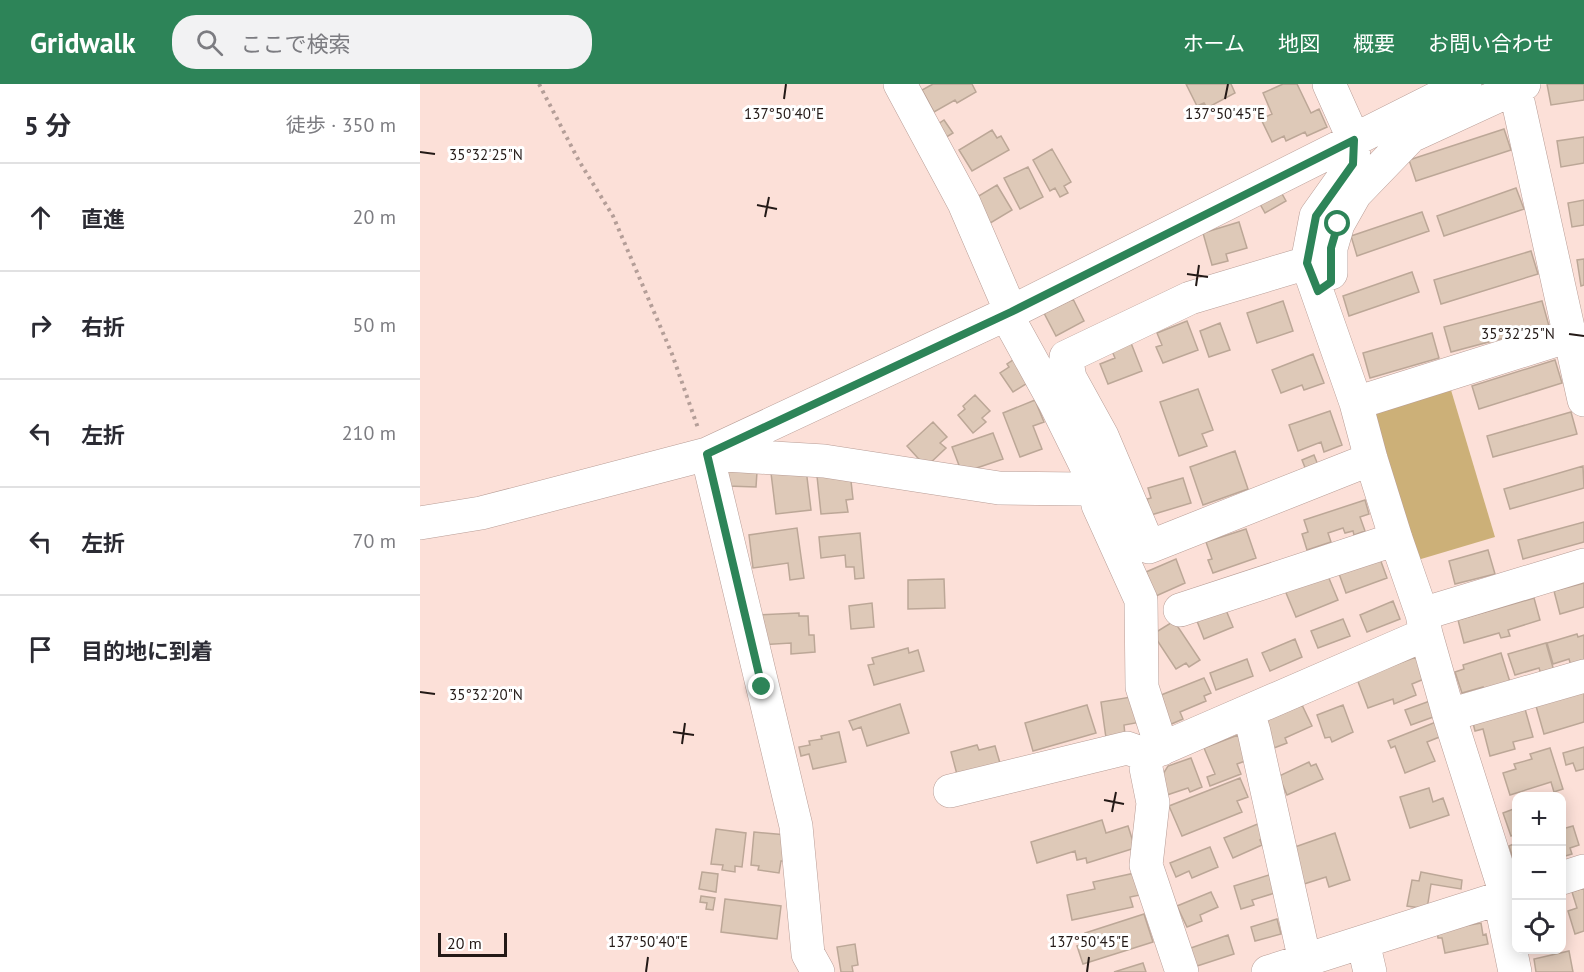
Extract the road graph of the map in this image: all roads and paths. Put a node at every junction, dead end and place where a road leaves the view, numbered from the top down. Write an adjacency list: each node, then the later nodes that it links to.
1 (539, 84): 13 (path)
2 (900, 84): 9 (street)
3 (1329, 84): 7 (street)
4 (1465, 84): 6 (street)
5 (1520, 86): 6 (street); 10 (street)
6 (1406, 127): 7 (street); 8 (street)
7 (1354, 140): 8 (street); 9 (street)
8 (1312, 277): 12 (street); 14 (street)
9 (1008, 313): 13 (street); 15 (street)
10 (1569, 336): 11 (street); 12 (street)
11 (1584, 400)
12 (1356, 403): 14 (street)
13 (707, 454): 15 (street); 16 (street); 31 (street)
14 (1371, 459): 17 (street)
15 (1093, 480): 24 (street)
16 (420, 523)
17 (1396, 539): 19 (street); 20 (street)
18 (1584, 565): 20 (street)
19 (1180, 610)
20 (1424, 624): 22 (street); 23 (street)
21 (1584, 676): 23 (street)
22 (1248, 711): 24 (street); 30 (street)
23 (1449, 715): 28 (street)
24 (1155, 752): 25 (street); 32 (street)
25 (950, 791)
26 (1584, 871): 27 (street)
27 (1566, 877)
28 (1508, 896): 29 (street); 34 (street)
29 (1366, 957): 30 (street)
30 (1305, 961): 33 (street)
31 (818, 972)
32 (1182, 972)
33 (1268, 972)
34 (1515, 972)

